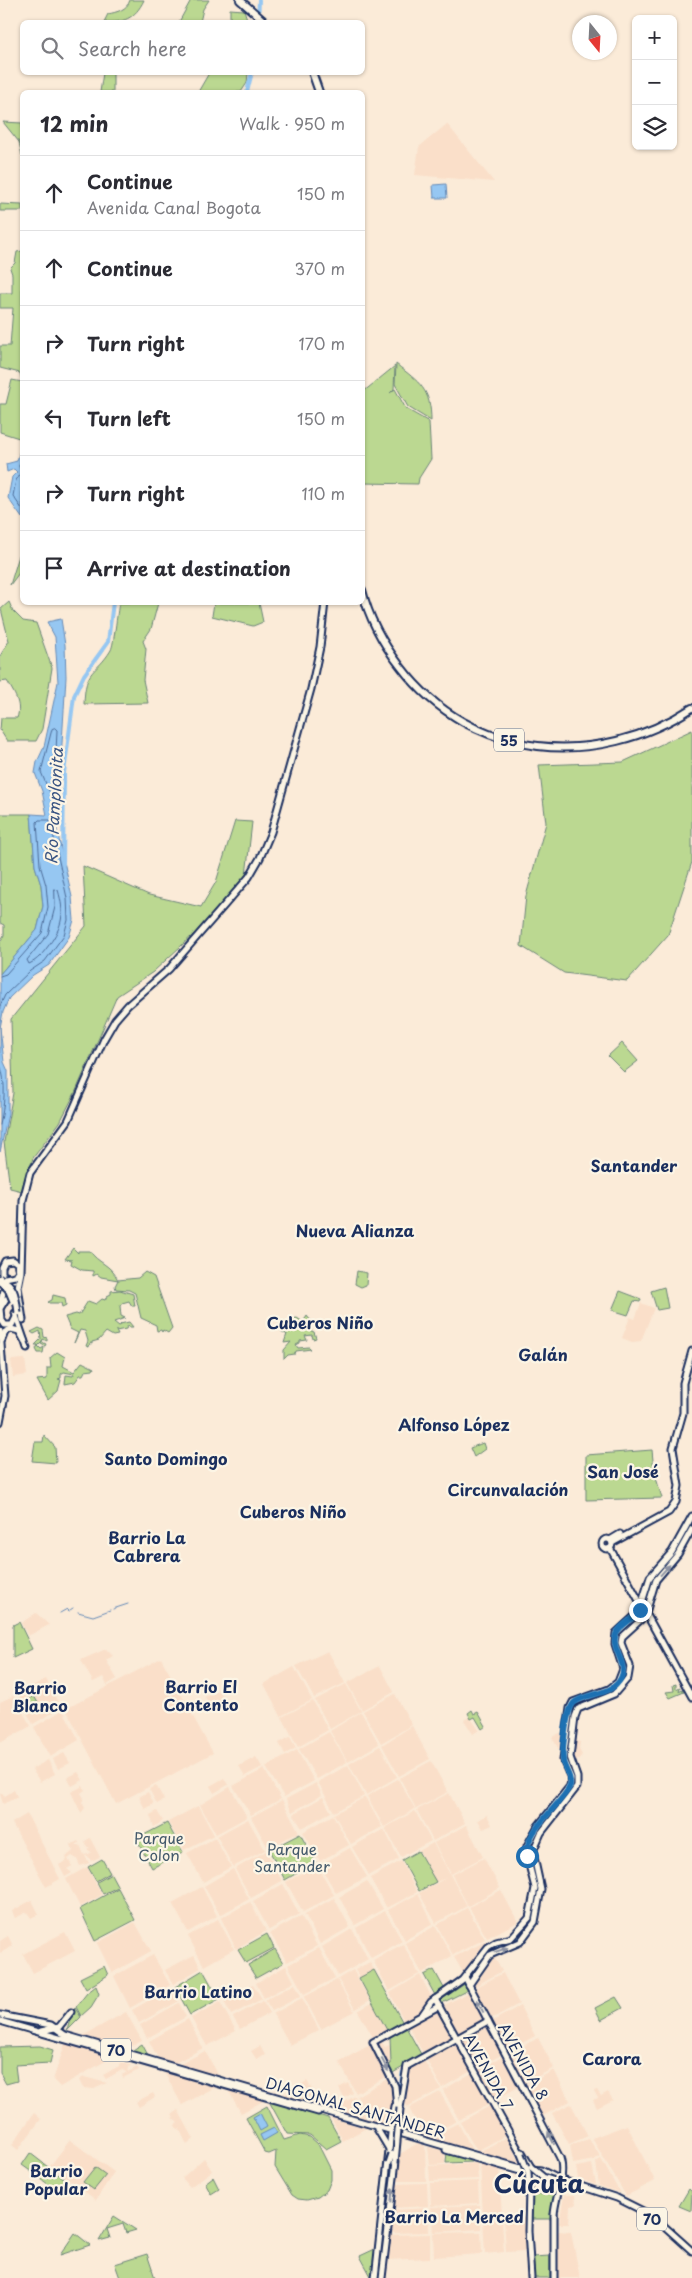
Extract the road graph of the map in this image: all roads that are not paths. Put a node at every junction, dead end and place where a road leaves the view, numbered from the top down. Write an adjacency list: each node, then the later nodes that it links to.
1 (240, 0): 2 (highway)
2 (263, 20)
3 (313, 75): 4 (highway)
4 (318, 90)
5 (365, 600): 7 (highway, 55)
6 (325, 605): 10 (main road)
7 (692, 708)
8 (0, 1278): 10 (main road, bridge); 15 (main road, bridge)
9 (0, 1282): 15 (main road, bridge)
10 (15, 1282): 11 (main road); 12 (main road); 16 (main road)
11 (1, 1293): 12 (main road); 13 (main road)
12 (12, 1297): 14 (main road)
13 (0, 1303)
14 (0, 1309): 15 (main road)
15 (16, 1314): 18 (main road)
16 (23, 1320)
17 (0, 1331): 20 (main road)
18 (24, 1338): 19 (main road); 20 (main road)
19 (27, 1348)
20 (1, 1349): 24 (main road)
21 (692, 1351): 27 (main road)
22 (0, 1372): 23 (main road)
23 (0, 1409)
24 (0, 1422)
25 (692, 1516): 27 (main road)
26 (692, 1529): 27 (main road, one-way to 26)
27 (644, 1610): 28 (main road); 29 (main road, one-way to 27); 29 (main road)
28 (692, 1697)
29 (467, 1980): 30 (main road); 37 (main road, AVENIDA 8, one-way to 29)
30 (436, 1999): 31 (main road, AVENIDA 7); 34 (main road)
31 (439, 2006): 34 (main road); 40 (main road, AVENIDA 7)
32 (71, 2012): 38 (main road)
33 (0, 2015): 36 (main road, DIAGONAL SANTANDER / 70)
34 (422, 2015): 41 (main road, one-way to 41)
35 (0, 2020): 36 (main road); 39 (main road, DIAGONAL SANTANDER / 70)
36 (26, 2020): 38 (main road, DIAGONAL SANTANDER / 70)
37 (488, 2022): 40 (main road); 56 (main road, AVENIDA 8, one-way to 37, bridge)
38 (58, 2028): 39 (main road); 44 (main road, DIAGONAL SANTANDER / 70)
39 (36, 2031): 43 (main road, DIAGONAL SANTANDER / 70)
40 (457, 2039): 42 (main road); 47 (main road, AVENIDA 7)
41 (396, 2101): 42 (main road); 44 (main road)
42 (400, 2107): 45 (main road); 48 (main road, bridge)
43 (377, 2129): 44 (main road, DIAGONAL SANTANDER / 70); 46 (main road)
44 (391, 2131): 45 (main road, DIAGONAL SANTANDER / 70); 46 (main road)
45 (400, 2134): 48 (main road); 50 (main road, DIAGONAL SANTANDER / 70); 51 (main road, DIAGONAL SANTANDER / 70)
46 (389, 2149): 48 (main road)
47 (522, 2154): 50 (main road, bridge); 55 (main road, bridge)
48 (392, 2164): 53 (main road); 54 (main road, one-way to 48)
49 (576, 2179): 51 (main road)
50 (572, 2186): 52 (main road, DIAGONAL SANTANDER / 70)
51 (592, 2190): 52 (main road, DIAGONAL SANTANDER / 70)
52 (692, 2252)
53 (375, 2278)
54 (382, 2278)
55 (531, 2278)
56 (554, 2278)

